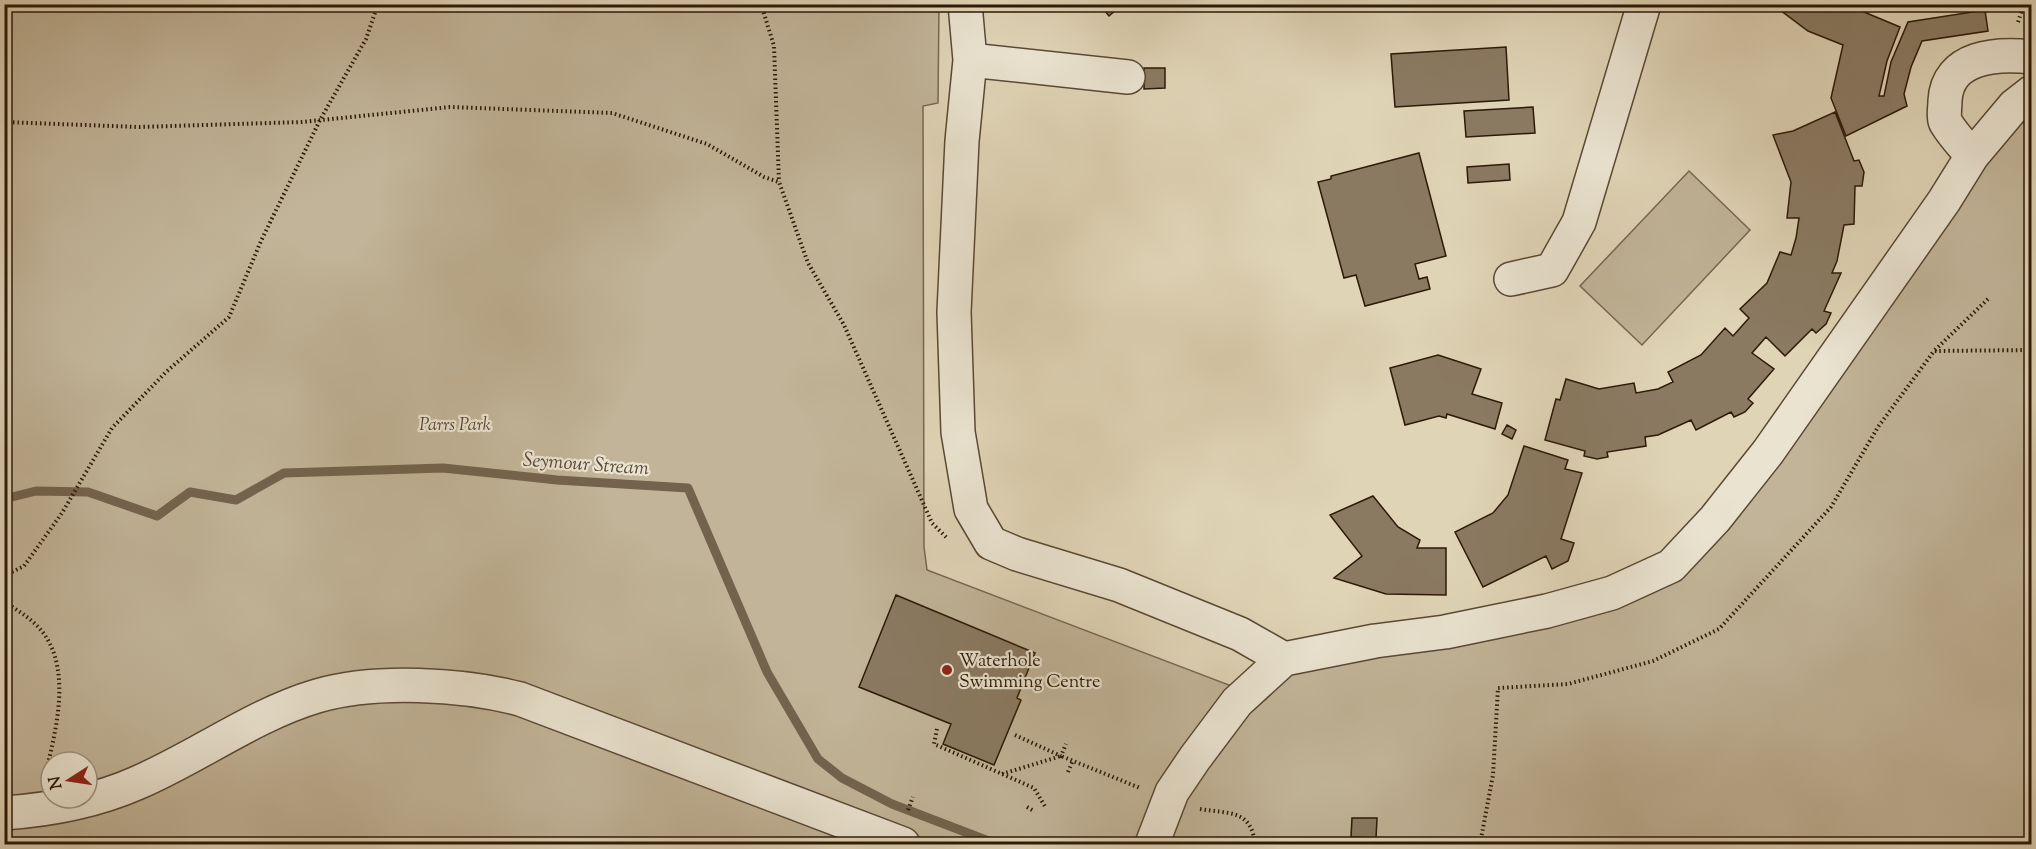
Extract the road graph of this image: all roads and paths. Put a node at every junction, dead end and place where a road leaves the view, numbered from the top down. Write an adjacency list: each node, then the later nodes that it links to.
1 (378, 4): 9 (path)
2 (761, 4): 12 (path)
3 (965, 4): 6 (lane)
4 (1644, 4): 13 (lane)
5 (2031, 57): 11 (lane)
6 (970, 60): 7 (lane); 20 (lane)
7 (1128, 77)
8 (2031, 92): 11 (lane)
9 (320, 120): 10 (path); 12 (path); 18 (path)
10 (4, 122)
11 (1972, 156): 20 (lane)
12 (779, 182): 17 (path)
13 (1511, 279)
14 (1990, 297): 16 (path)
15 (2031, 350): 16 (path)
16 (1934, 351): 38 (path)
17 (914, 481)
18 (4, 576)
19 (4, 602): 24 (path)
20 (1284, 659): 35 (lane)
21 (937, 729): 28 (path)
22 (1015, 735): 25 (path)
23 (1066, 744): 25 (path)
24 (50, 750)
25 (1061, 756): 26 (path); 28 (path)
26 (1072, 760): 27 (path); 29 (path)
27 (1068, 772)
28 (1002, 774): 31 (path)
29 (1142, 789)
30 (1027, 807): 33 (path)
31 (1046, 808)
32 (1193, 808): 37 (path)
33 (1034, 811)
34 (4, 813): 36 (lane)
35 (1140, 843)
36 (903, 844)
37 (1255, 844)
38 (1480, 844)

